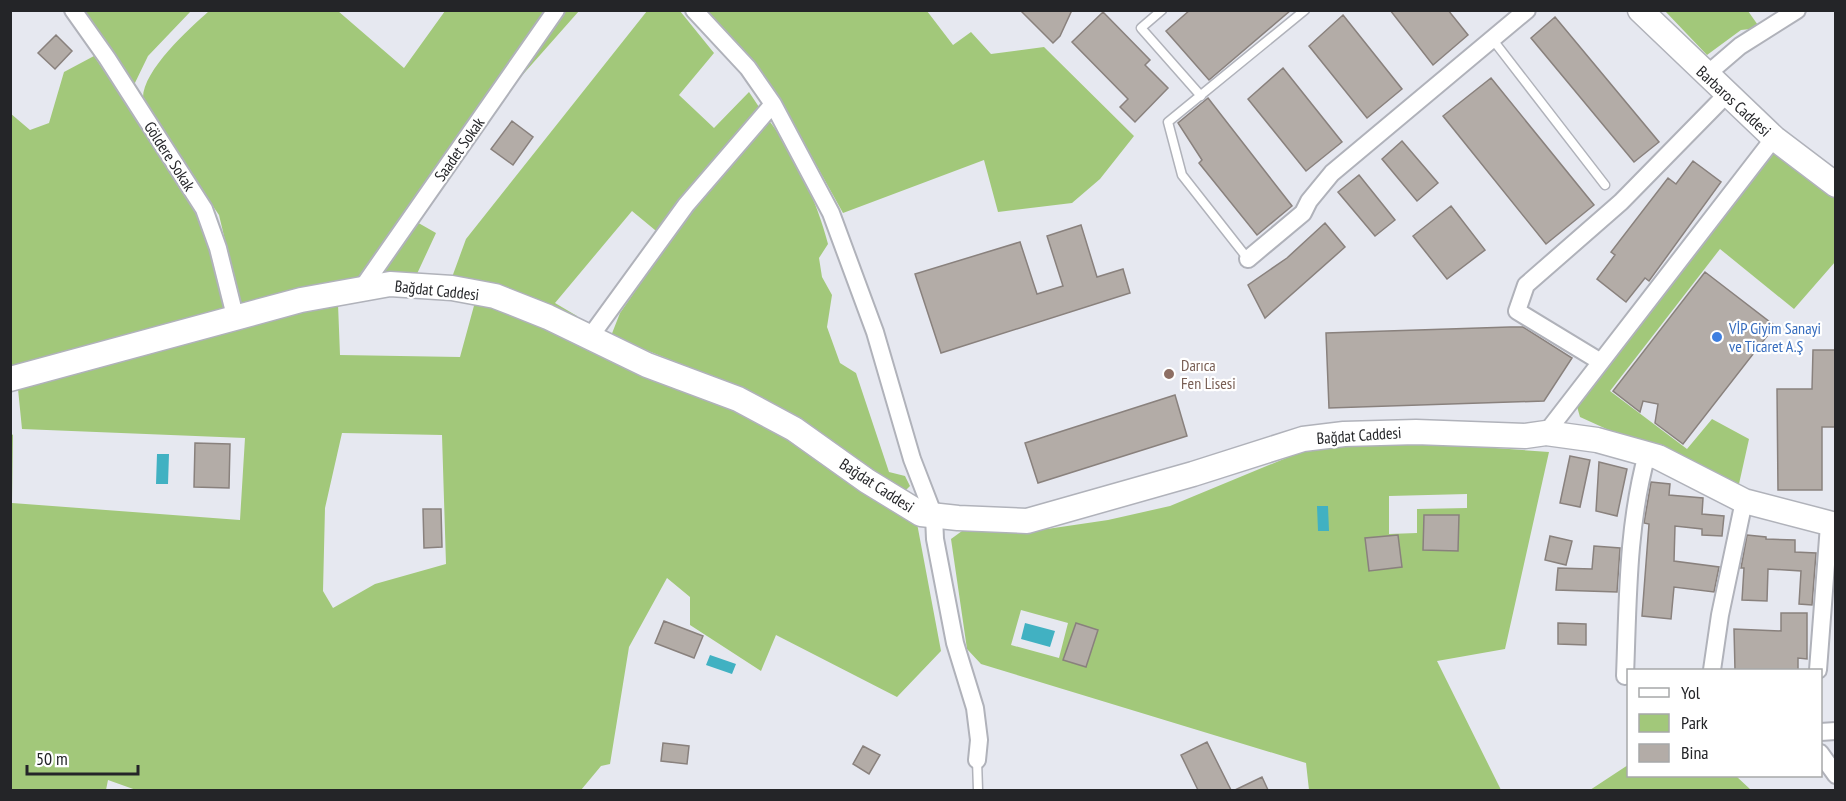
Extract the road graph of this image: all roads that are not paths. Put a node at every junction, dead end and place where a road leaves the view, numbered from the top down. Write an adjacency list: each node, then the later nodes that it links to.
1 (74, 10): 19 (street, Göldere Sokak)
2 (556, 10): 18 (street, Saadet Sokak)
3 (694, 10): 13 (street)
4 (1162, 10): 12 (lane)
5 (1305, 10): 12 (lane)
6 (1527, 10): 9 (street)
7 (1640, 10): 10 (street, Barbaros Caddesi)
8 (1797, 10): 10 (street)
9 (1493, 40): 15 (lane); 17 (street)
10 (1706, 75): 11 (street, Barbaros Caddesi)
11 (1726, 95): 14 (street, Barbaros Caddesi); 21 (street)
12 (1201, 96): 17 (lane)
13 (773, 104): 20 (street); 26 (street)
14 (1774, 138): 16 (street, Barbaros Caddesi); 21 (street)
15 (1605, 185)
16 (1836, 185)
17 (1248, 259)
18 (362, 288): 19 (street, Bağdat Caddesi); 20 (street, Bağdat Caddesi)
19 (236, 316): 22 (street, Bağdat Caddesi)
20 (590, 337): 26 (street, Bağdat Caddesi)
21 (1601, 362): 23 (street)
22 (10, 380)
23 (1546, 433): 24 (street, Bağdat Caddesi); 26 (street, Bağdat Caddesi)
24 (1647, 454): 25 (street, Bağdat Caddesi); 31 (street)
25 (1744, 501): 27 (street, Bağdat Caddesi); 29 (street)
26 (934, 516): 33 (street)
27 (1832, 525): 28 (street)
28 (1828, 638): 30 (street)
29 (1712, 669)
30 (1818, 669)
31 (1625, 676)
32 (1822, 754): 34 (street)
33 (977, 760): 35 (lane)
34 (1836, 775)
35 (978, 790)

